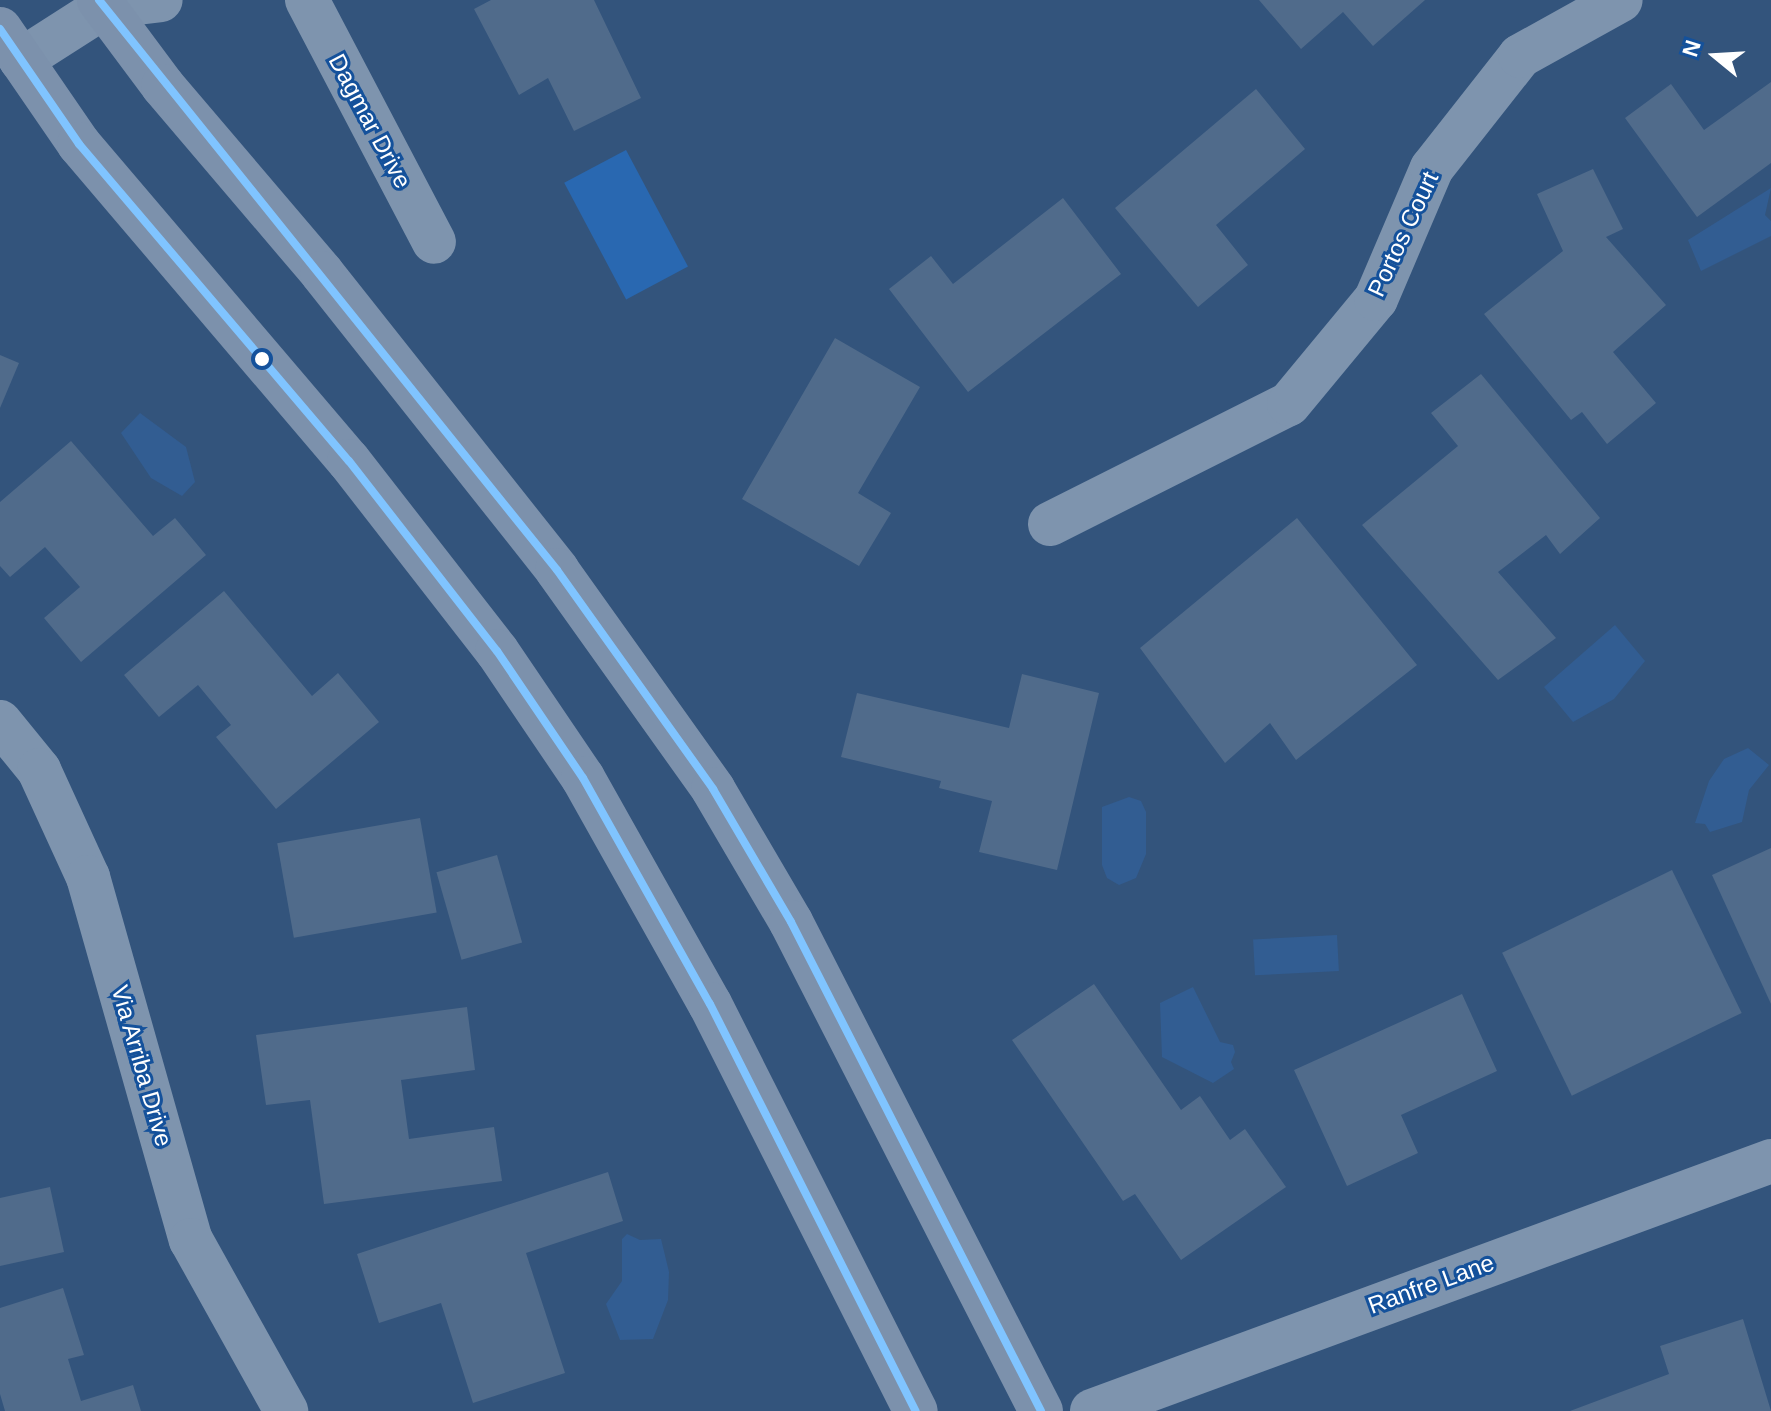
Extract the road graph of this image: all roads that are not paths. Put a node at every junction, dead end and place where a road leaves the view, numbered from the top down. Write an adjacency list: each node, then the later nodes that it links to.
1 (161, 0): 4 (street)
2 (307, 0): 6 (street, Dagmar Drive)
3 (1621, 0): 7 (street, Portos Court)
4 (104, 2): 5 (street); 12 (main road)
5 (10, 44): 11 (main road)
6 (434, 242)
7 (1050, 524)
8 (0, 722): 10 (street, Via Arriba Drive)
9 (1771, 1161): 13 (street, Ranfre Lane)
10 (286, 1411)
11 (916, 1411)
12 (1041, 1411)
13 (1092, 1411)

